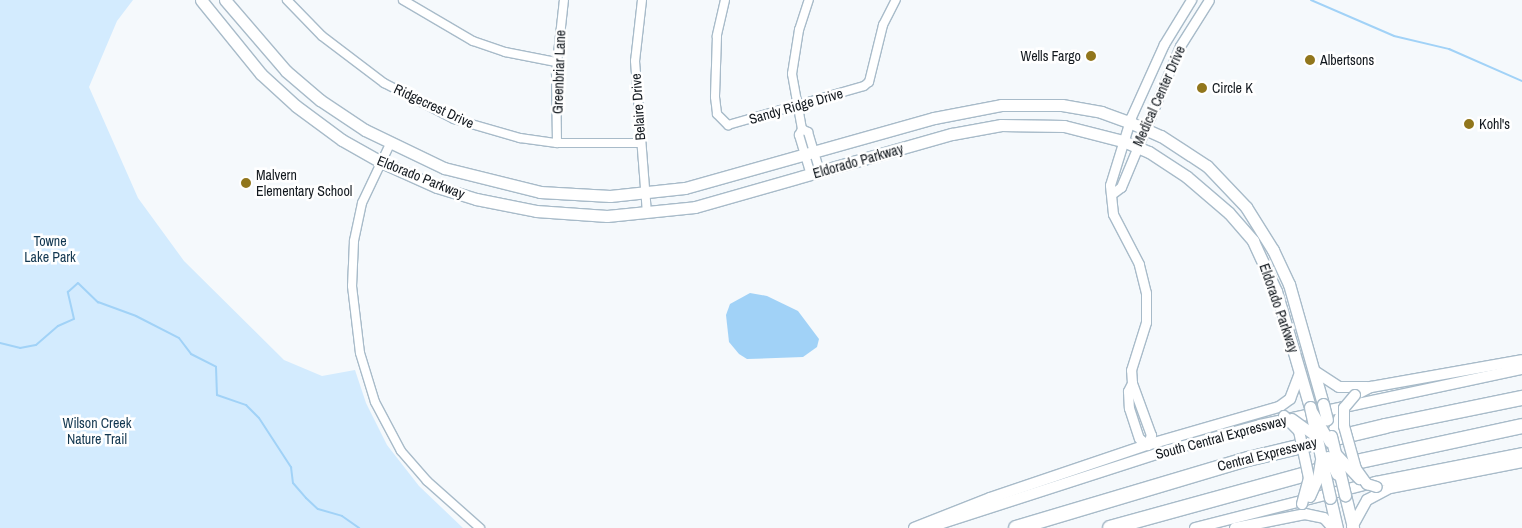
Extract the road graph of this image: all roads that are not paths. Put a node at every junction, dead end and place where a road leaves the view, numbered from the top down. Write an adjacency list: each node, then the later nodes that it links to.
1 (200, 0): 28 (main road, Eldorado Parkway)
2 (225, 0): 25 (main road, Eldorado Parkway)
3 (287, 0): 23 (street, Ridgecrest Drive)
4 (403, 0): 14 (street)
5 (564, 0): 14 (street, Greenbriar Lane)
6 (642, 0): 24 (street, Belaire Drive)
7 (725, 0): 16 (street, Sandy Ridge Drive)
8 (809, 0): 16 (street)
9 (896, 0): 16 (street, Sandy Ridge Drive)
10 (1191, 0): 12 (street, Medical Center Drive)
11 (1209, 0): 13 (street, Medical Center Drive)
12 (1161, 51): 13 (street); 18 (street, Medical Center Drive)
13 (1174, 59): 19 (street, Medical Center Drive)
14 (556, 62): 23 (street, Greenbriar Lane)
15 (1011, 104): 17 (main road, Eldorado Parkway); 18 (main road, Eldorado Parkway); 20 (main road)
16 (796, 107): 27 (street)
17 (934, 118): 21 (main road); 27 (main road, Eldorado Parkway)
18 (1129, 122): 19 (main road, Eldorado Parkway); 22 (street, Medical Center Drive)
19 (1144, 129): 26 (street, Medical Center Drive); 36 (main road, Eldorado Parkway)
20 (952, 134): 21 (main road, Eldorado Parkway); 22 (main road, Eldorado Parkway)
21 (940, 138): 29 (main road, Eldorado Parkway)
22 (1123, 141): 26 (main road, Eldorado Parkway); 32 (street, Medical Center Drive)
23 (557, 143): 24 (street, Ridgecrest Drive)
24 (640, 143): 33 (street, Belaire Drive)
25 (390, 144): 28 (street); 31 (main road, Eldorado Parkway)
26 (1136, 146): 30 (main road, Eldorado Parkway); 32 (street, Medical Center Drive)
27 (810, 155): 29 (street); 33 (main road, Eldorado Parkway)
28 (381, 162): 34 (main road, Eldorado Parkway); 58 (street)
29 (816, 174): 35 (main road, Eldorado Parkway)
30 (1201, 187): 36 (main road); 37 (main road, Eldorado Parkway)
31 (540, 192): 33 (main road, Eldorado Parkway); 34 (main road)
32 (1113, 193): 49 (street, Medical Center Drive)
33 (646, 194): 35 (street, Belaire Drive)
34 (536, 211): 35 (main road, Eldorado Parkway)
35 (647, 214)
36 (1273, 250): 38 (main road, Eldorado Parkway)
37 (1262, 257): 38 (main road); 42 (main road, Eldorado Parkway)
38 (1296, 306): 41 (main road, Eldorado Parkway)
39 (1522, 360): 43 (main road)
40 (1522, 369): 60 (main road, South Central Expressway)
41 (1316, 372): 43 (main road); 50 (main road, Eldorado Parkway, bridge)
42 (1300, 373): 47 (main road); 50 (main road, Eldorado Parkway, bridge)
43 (1371, 387): 45 (main road, bridge)
44 (1522, 398): 61 (highway, Central Expressway)
45 (1344, 408): 50 (main road, bridge); 53 (main road, bridge)
46 (1281, 416): 47 (main road); 50 (main road, bridge); 55 (main road, bridge)
47 (1252, 417): 49 (main road, South Central Expressway)
48 (1522, 426): 62 (highway, Central Expressway)
49 (1147, 445): 59 (main road, South Central Expressway)
50 (1326, 445): 53 (main road, bridge); 55 (main road, bridge); 57 (main road, Eldorado Parkway, bridge); 65 (main road, Eldorado Parkway, bridge)
51 (1522, 453): 63 (main road)
52 (1522, 462): 54 (main road)
53 (1372, 486): 54 (main road)
54 (1390, 488): 57 (main road)
55 (1302, 504): 56 (main road)
56 (1292, 514): 64 (main road); 65 (main road)
57 (1353, 527)
58 (480, 528)
59 (914, 528)
60 (927, 528)
61 (1016, 528)
62 (1110, 528)
63 (1195, 528)
64 (1235, 528)
65 (1335, 528)

